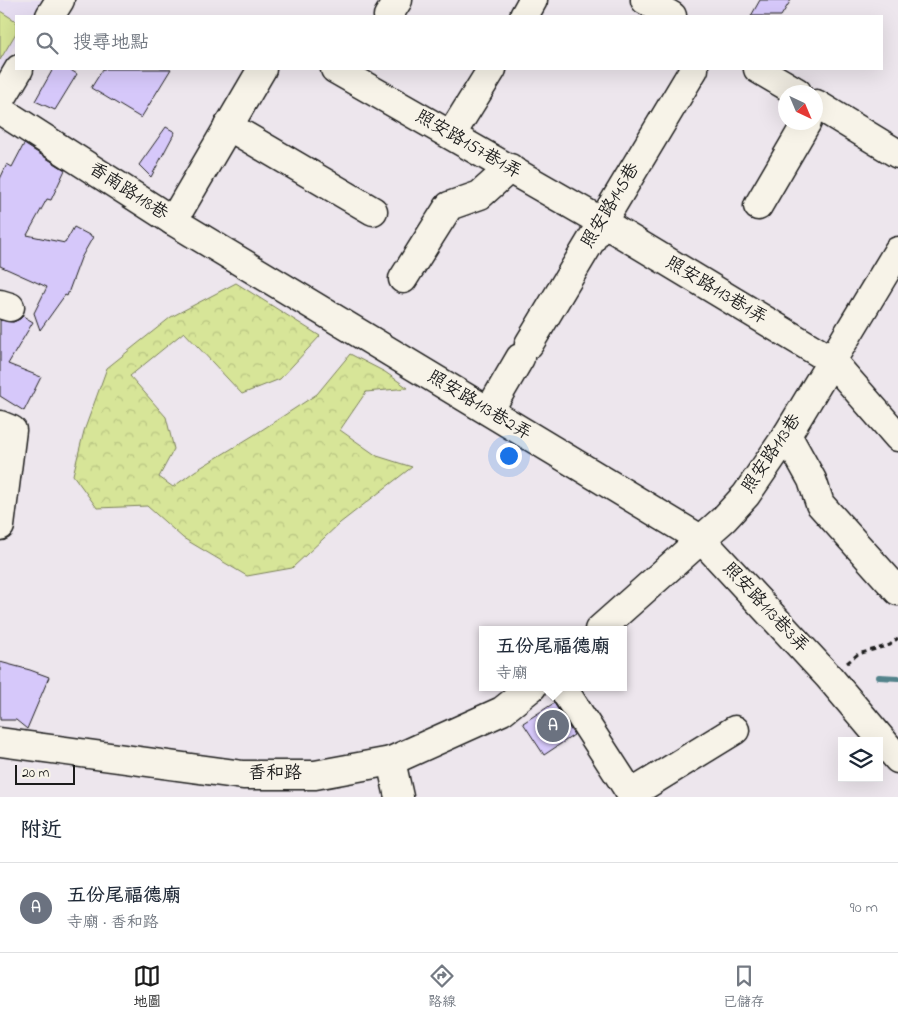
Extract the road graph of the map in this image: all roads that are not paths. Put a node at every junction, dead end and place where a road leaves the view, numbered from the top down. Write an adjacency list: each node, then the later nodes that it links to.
1 (60, 0): 5 (street)
2 (398, 0): 6 (street)
3 (533, 0): 7 (street)
4 (645, 0): 8 (street)
5 (51, 15)
6 (389, 15)
7 (525, 15)
8 (670, 15)
9 (18, 70): 16 (street)
10 (261, 70): 19 (street)
11 (491, 70): 21 (street)
12 (693, 70): 27 (street, 照安路145巷)
13 (759, 70): 15 (street)
14 (348, 72): 21 (street, 照安路157巷1弄)
15 (780, 85)
16 (0, 101)
17 (0, 110): 26 (street, 香南路118巷)
18 (823, 113): 22 (street)
19 (228, 126): 25 (street); 26 (street)
20 (799, 130): 24 (street)
21 (451, 135): 23 (street, 照安路157巷1弄)
22 (898, 154)
23 (510, 168): 27 (street, 照安路157巷1弄); 30 (street)
24 (758, 206)
25 (373, 211)
26 (173, 221): 29 (street, 香南路118巷)
27 (602, 222): 31 (street, 照安路113巷1弄); 32 (street, 照安路145巷)
28 (898, 251): 31 (street, 照安路113巷)
29 (258, 272): 32 (street, 照安路113巷2弄)
30 (403, 279)
31 (830, 360): 34 (street, 照安路113巷); 35 (street)
32 (489, 412): 37 (street, 照安路113巷2弄)
33 (0, 425): 36 (street)
34 (787, 435): 37 (street, 照安路113巷); 38 (street)
35 (898, 437)
36 (0, 526)
37 (702, 540): 39 (street); 44 (street, 照安路113巷3弄)
38 (898, 591)
39 (604, 626)
40 (527, 691): 45 (street, 香和路)
41 (565, 691): 46 (street)
42 (736, 730): 46 (street)
43 (0, 742): 45 (street, 香和路)
44 (898, 760)
45 (390, 761): 47 (street)
46 (632, 796)
47 (399, 797)

